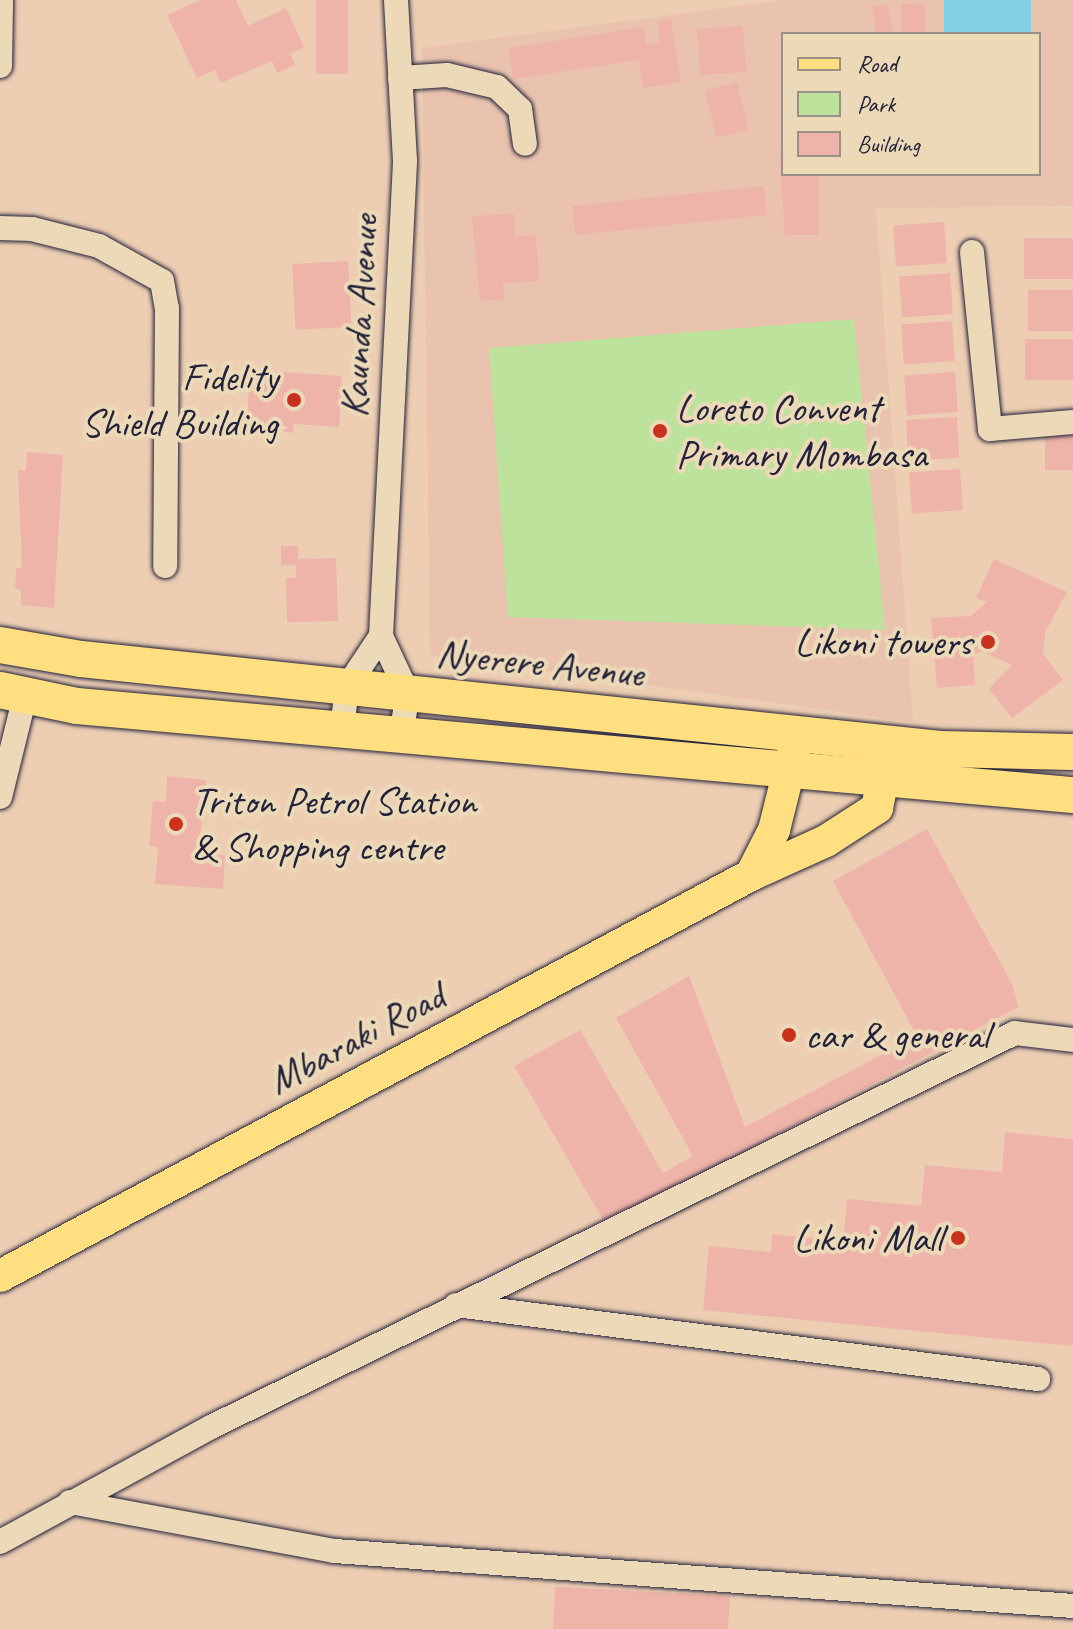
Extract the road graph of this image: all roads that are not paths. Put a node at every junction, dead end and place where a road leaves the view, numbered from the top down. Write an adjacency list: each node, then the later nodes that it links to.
1 (1, 0): 3 (street)
2 (396, 0): 4 (street, Kaunda Avenue)
3 (0, 66)
4 (400, 78): 5 (street); 10 (street, Kaunda Avenue)
5 (525, 144)
6 (0, 228): 9 (street)
7 (972, 252): 8 (street)
8 (1073, 422)
9 (165, 566)
10 (381, 636): 13 (street); 15 (street, Kaunda Avenue)
11 (0, 645): 12 (highway, Nyerere Avenue)
12 (81, 659): 13 (highway, Nyerere Avenue); 16 (highway)
13 (347, 687): 15 (highway, Nyerere Avenue); 17 (street)
14 (13, 693): 16 (highway, Nyerere Avenue); 23 (street)
15 (408, 694): 18 (street); 19 (highway, Nyerere Avenue)
16 (77, 706): 17 (highway, Nyerere Avenue)
17 (342, 729): 18 (highway, Nyerere Avenue)
18 (401, 734): 19 (highway, Nyerere Avenue)
19 (793, 751): 21 (highway, Nyerere Avenue); 24 (main road)
20 (1073, 752): 21 (highway, Nyerere Avenue)
21 (887, 760): 22 (highway, Nyerere Avenue); 24 (main road, Mbaraki Road)
22 (1073, 795)
23 (0, 797)
24 (751, 875): 26 (main road, Mbaraki Road)
25 (1073, 1040): 27 (street)
26 (0, 1276)
27 (456, 1305): 28 (street); 29 (street)
28 (1038, 1379)
29 (70, 1502): 30 (street); 31 (street)
30 (0, 1542)
31 (1073, 1606)

